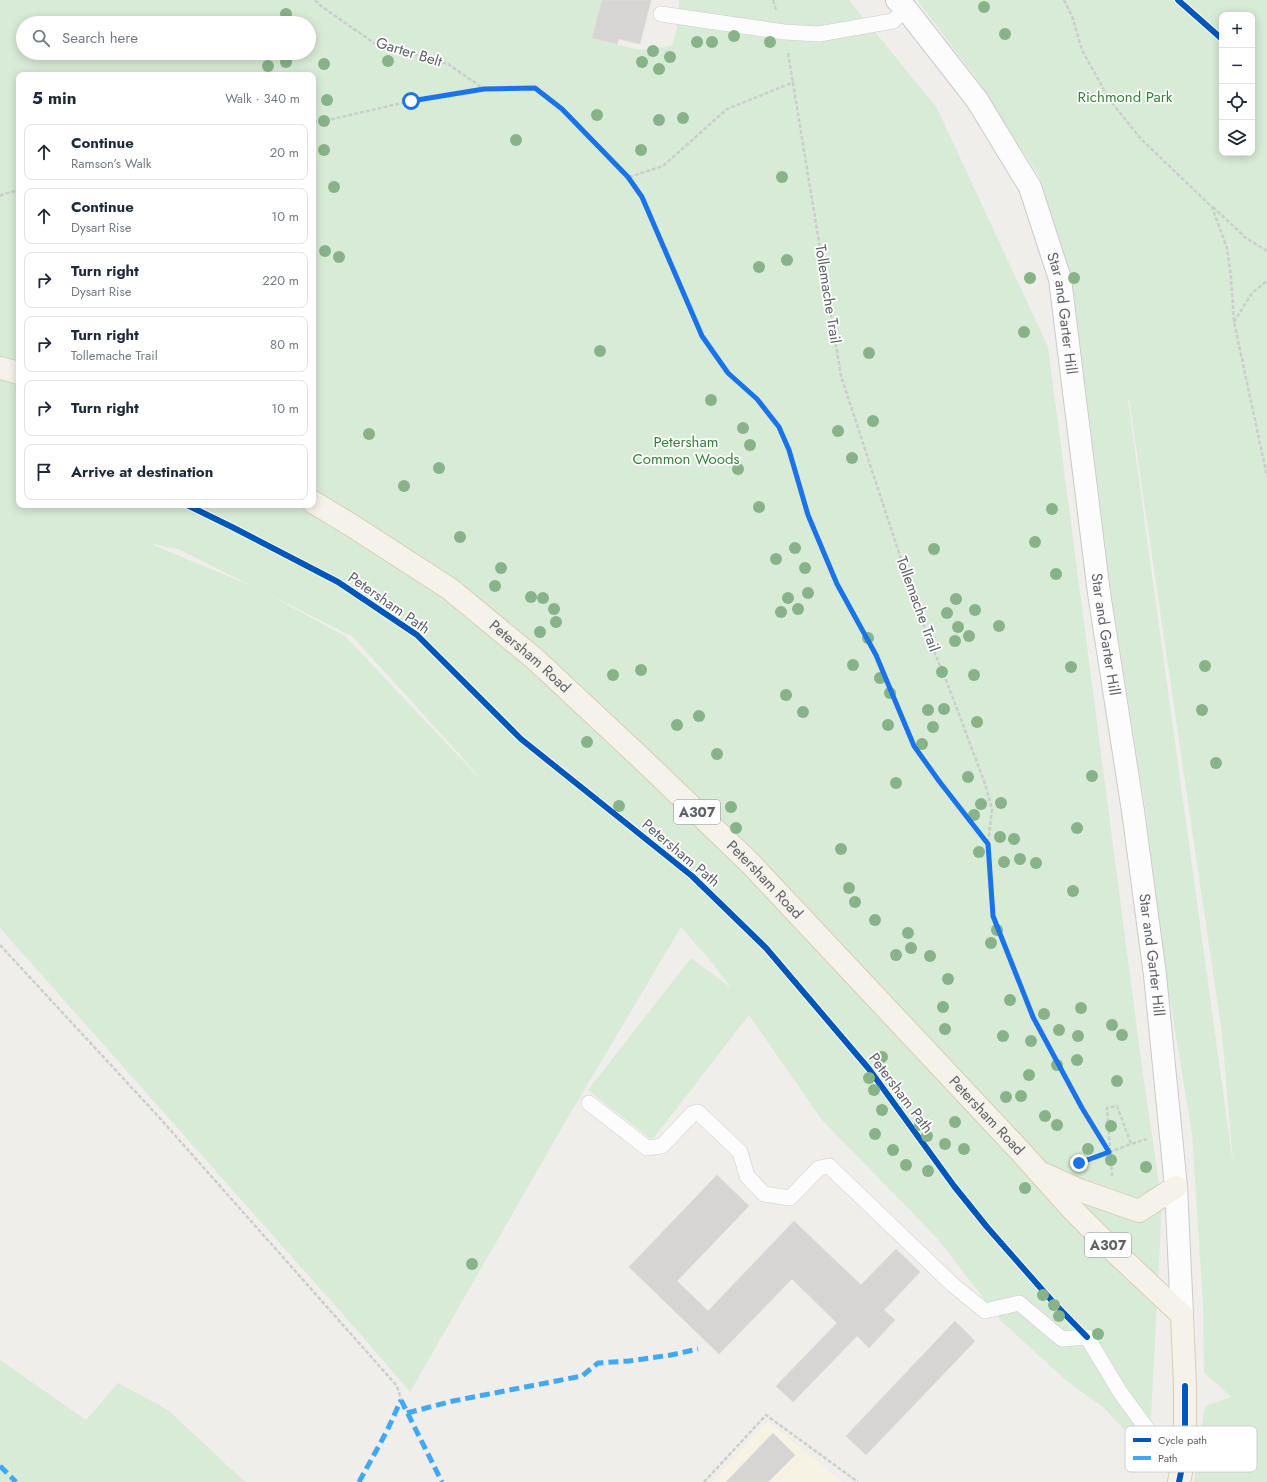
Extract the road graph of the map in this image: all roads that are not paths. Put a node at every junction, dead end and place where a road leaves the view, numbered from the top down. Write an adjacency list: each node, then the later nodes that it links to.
1 (901, 5): 2 (lane); 8 (main road, Star and Garter Hill)
2 (661, 14)
3 (0, 368): 4 (main road)
4 (16, 372)
5 (316, 504): 7 (main road, Petersham Road / A307)
6 (589, 1102): 10 (lane)
7 (1037, 1172): 8 (main road, Petersham Road / A307); 9 (main road, Petersham Road / A307)
8 (1176, 1187): 9 (main road, Star and Garter Hill)
9 (1182, 1315): 11 (main road)
10 (1145, 1426)
11 (1185, 1426)
12 (1181, 1472): 13 (main road)
13 (1179, 1482)

